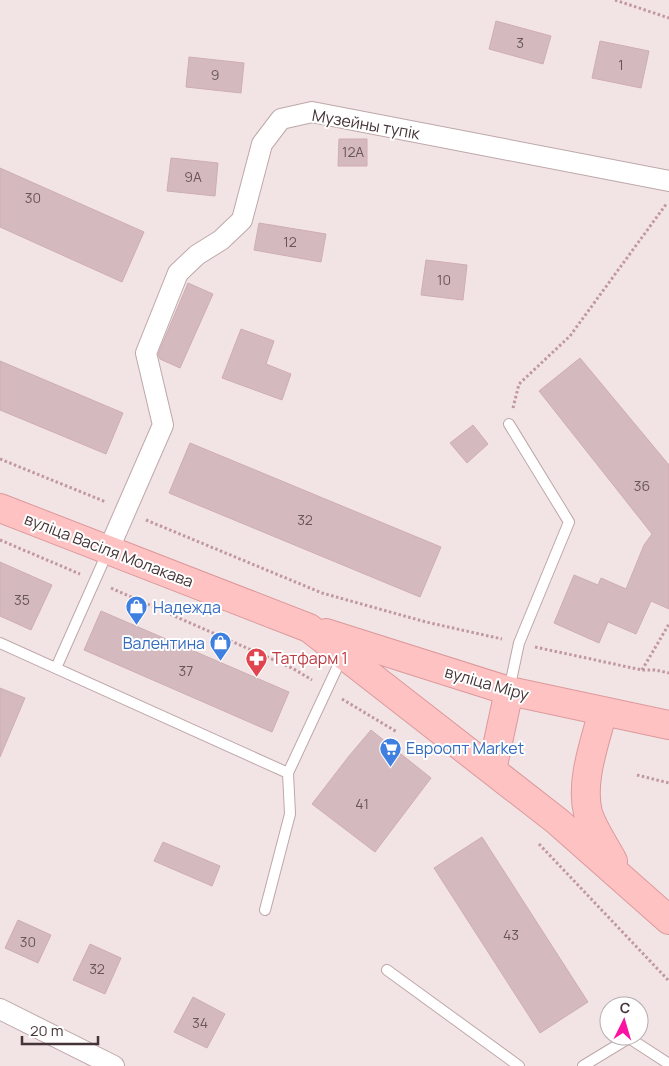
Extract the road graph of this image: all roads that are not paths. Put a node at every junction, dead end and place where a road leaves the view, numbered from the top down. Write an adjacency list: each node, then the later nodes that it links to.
1 (669, 182): 4 (street, Музейны тупік)
2 (509, 424): 9 (lane)
3 (0, 508): 4 (street, вуліца Васіля Молакава)
4 (108, 551): 5 (street, вуліца Васіля Молакава); 8 (lane)
5 (309, 628): 7 (street, вуліца Васіля Молакава); 9 (street, вуліца Міру)
6 (0, 643): 8 (lane)
7 (343, 654): 12 (street, вуліца Васіля Молакава); 13 (lane)
8 (56, 668): 13 (lane)
9 (509, 692): 10 (street, вуліца Міру); 12 (street)
10 (603, 711): 11 (street, вуліца Міру); 14 (street, вуліца Васіля Молакава)
11 (669, 725)
12 (492, 770): 14 (street, вуліца Васіля Молакава)
13 (288, 773): 15 (lane)
14 (620, 876): 16 (street, вуліца Васіля Молакава)
15 (265, 910)
16 (669, 920)
17 (386, 970): 21 (lane)
18 (0, 1009): 20 (street)
19 (669, 1064): 22 (lane)
20 (114, 1066)
21 (519, 1066)
22 (583, 1066)

